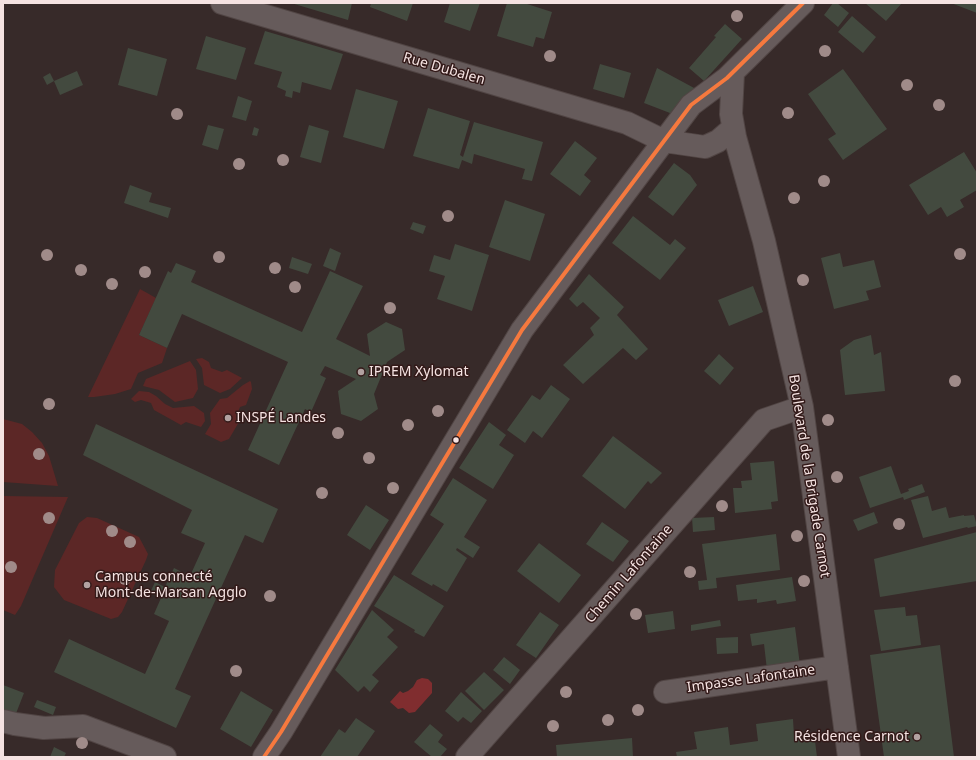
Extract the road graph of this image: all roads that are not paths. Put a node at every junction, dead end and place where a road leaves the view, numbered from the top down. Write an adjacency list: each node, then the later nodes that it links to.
1 (222, 3): 5 (street, Rue Dubalen)
2 (803, 3): 3 (street)
3 (733, 73): 4 (street, Boulevard de la Brigade Carnot); 5 (street)
4 (733, 128): 5 (street); 6 (street, Boulevard de la Brigade Carnot)
5 (664, 141): 11 (street)
6 (802, 407): 7 (street, Boulevard de la Brigade Carnot); 12 (street, Chemin Lafontaine)
7 (837, 667): 8 (street, Impasse Lafontaine); 13 (street, Boulevard de la Brigade Carnot)
8 (665, 692)
9 (3, 721): 10 (street)
10 (165, 757)
11 (264, 757)
12 (467, 757)
13 (849, 757)

